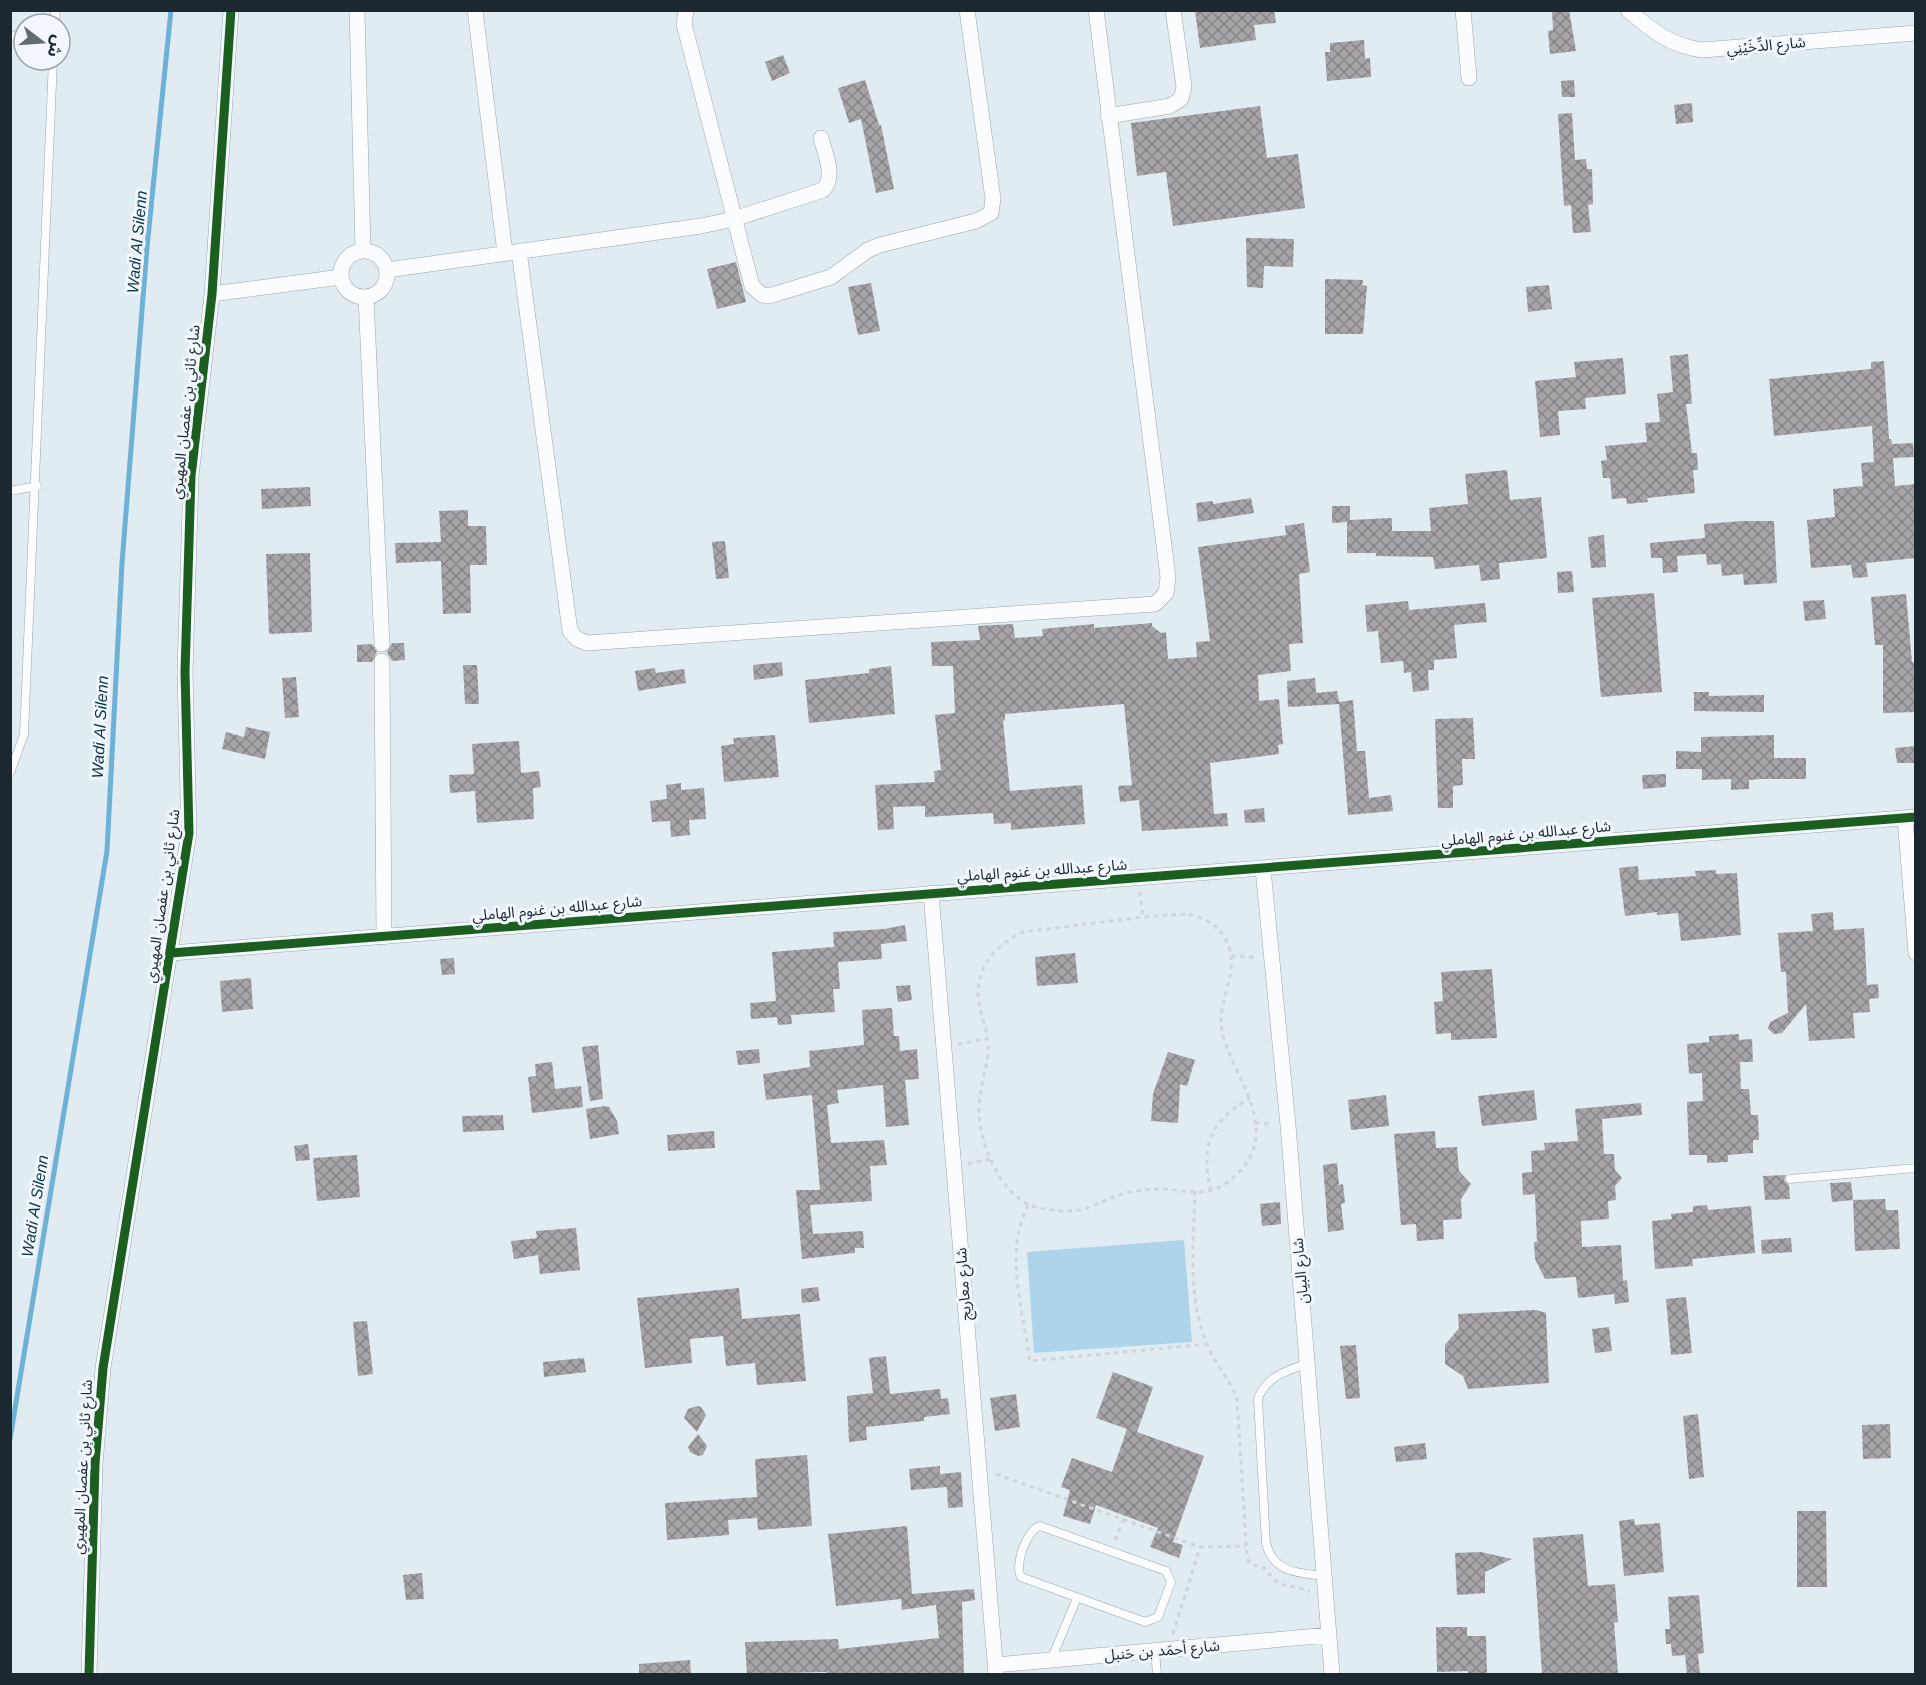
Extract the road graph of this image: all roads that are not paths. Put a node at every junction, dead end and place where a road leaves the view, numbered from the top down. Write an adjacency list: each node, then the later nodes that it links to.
1 (231, 10): 20 (street, شارع ثاني بن عفصان المهيري)
2 (357, 10): 16 (street)
3 (475, 10): 17 (street)
4 (686, 10): 15 (street)
5 (967, 10): 15 (street)
6 (1096, 10): 13 (street)
7 (1173, 10): 13 (street)
8 (1464, 10): 12 (street)
9 (1628, 10): 10 (street, شارع الدِّخَيْنِي)
10 (1916, 33)
11 (53, 72): 22 (lane)
12 (1469, 78)
13 (1108, 116): 17 (street)
14 (821, 138): 15 (street)
15 (734, 219): 17 (street)
16 (363, 251): 18 (street); 19 (street)
17 (512, 252): 18 (street)
18 (387, 270): 21 (street)
19 (341, 277): 20 (street); 21 (street)
20 (212, 294): 31 (street, شارع ثاني بن عفصان المهيري)
21 (366, 297): 24 (street)
22 (37, 486): 23 (lane); 26 (lane)
23 (10, 491)
24 (382, 644)
25 (382, 661): 30 (street)
26 (10, 773)
27 (1910, 817): 28 (street, شارع عبدالله بن غنوم الهاملي); 32 (street)
28 (1263, 869): 29 (street, شارع عبدالله بن غنوم الهاملي); 35 (street, شارع البيان)
29 (931, 893): 30 (street, شارع عبدالله بن غنوم الهاملي); 41 (street, شارع معاريج)
30 (384, 937): 31 (street, شارع عبدالله بن غنوم الهاملي)
31 (171, 953): 42 (street, شارع ثاني بن عفصان المهيري)
32 (1916, 953)
33 (1916, 1168): 34 (lane)
34 (1790, 1179)
35 (1308, 1363): 36 (street, شارع البيان); 36 (lane)
36 (1325, 1584): 38 (street, شارع البيان)
37 (1077, 1598): 37 (lane); 40 (lane)
38 (1329, 1635): 39 (street, شارع أحمَد بن حَنبل); 44 (street, شارع البيان)
39 (1161, 1650): 40 (street, شارع أحمَد بن حَنبل); 43 (lane)
40 (1051, 1660): 41 (street, شارع أحمَد بن حَنبل)
41 (996, 1670)
42 (89, 1674)
43 (1157, 1674)
44 (1332, 1674)

